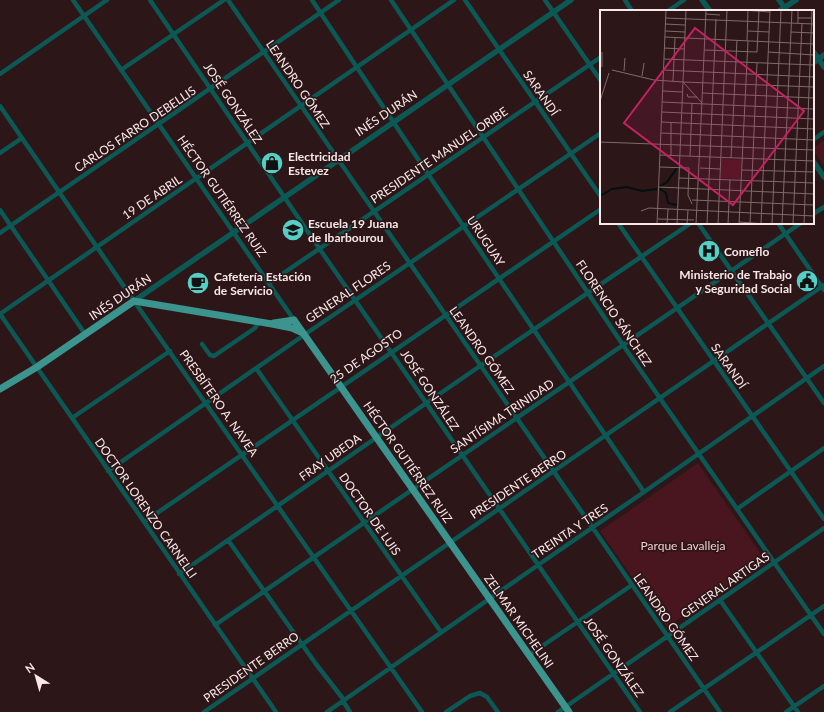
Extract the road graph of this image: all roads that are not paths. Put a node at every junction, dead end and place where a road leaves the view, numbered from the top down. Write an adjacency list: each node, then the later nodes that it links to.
1 (73, 0): 24 (street, HÉCTOR GUTIÉRREZ RUIZ)
2 (107, 0): 24 (street)
3 (150, 0): 26 (street, JOSÉ GONZÁLEZ)
4 (224, 0): 26 (street)
5 (228, 0): 28 (street, LEANDRO GÓMEZ)
6 (312, 0): 23 (street, URUGUAY)
7 (339, 0): 23 (street, CARLOS FARRO DEBELLIS)
8 (391, 0): 25 (street, FLORENCIO SÁNCHEZ)
9 (454, 0): 25 (street, 19 DE ABRIL)
10 (465, 0): 27 (street, SARANDÍ)
11 (545, 0): 22 (street)
12 (571, 0): 22 (street, INÉS DURÁN)
13 (624, 0): 18 (street)
14 (684, 0): 19 (street)
15 (702, 0): 20 (street)
16 (779, 0): 21 (street)
17 (796, 0): 21 (street)
18 (631, 10)
19 (669, 10)
20 (709, 10)
21 (783, 10)
22 (553, 12): 27 (street, INÉS DURÁN); 34 (street)
23 (321, 13): 28 (street, CARLOS FARRO DEBELLIS); 36 (street, URUGUAY)
24 (84, 16): 37 (street, HÉCTOR GUTIÉRREZ RUIZ); 38 (street)
25 (411, 30): 36 (street, 19 DE ABRIL); 40 (street, FLORENCIO SÁNCHEZ)
26 (173, 34): 37 (street); 41 (street, JOSÉ GONZÁLEZ)
27 (499, 50): 40 (street, INÉS DURÁN); 42 (street, SARANDÍ)
28 (264, 52): 41 (street, CARLOS FARRO DEBELLIS); 44 (street, LEANDRO GÓMEZ)
29 (814, 52): 32 (street)
30 (824, 55): 32 (street)
31 (600, 58): 34 (street, PRESIDENTE MANUEL ORIBE)
32 (819, 59): 33 (street); 35 (street)
33 (814, 62)
34 (590, 65): 39 (street); 42 (street, PRESIDENTE MANUEL ORIBE)
35 (824, 67)
36 (357, 68): 44 (street, 19 DE ABRIL); 45 (street, URUGUAY)
37 (121, 70): 46 (street, HÉCTOR GUTIÉRREZ RUIZ)
38 (0, 74)
39 (600, 80)
40 (448, 85): 45 (street, INÉS DURÁN); 49 (street, FLORENCIO SÁNCHEZ)
41 (211, 89): 46 (street, CARLOS FARRO DEBELLIS); 52 (street, JOSÉ GONZÁLEZ)
42 (535, 102): 49 (street, PRESIDENTE MANUEL ORIBE); 54 (street, SARANDÍ)
43 (0, 106): 50 (street, PRESBÍTERO A. NAVEA)
44 (301, 106): 52 (street, 19 DE ABRIL); 55 (street, LEANDRO GÓMEZ)
45 (394, 122): 55 (street, INÉS DURÁN); 57 (street, URUGUAY)
46 (159, 124): 59 (street, HÉCTOR GUTIÉRREZ RUIZ); 61 (street, CARLOS FARRO DEBELLIS)
47 (824, 132): 51 (street)
48 (600, 133): 54 (street, GENERAL FLORES)
49 (483, 137): 57 (street, PRESIDENTE MANUEL ORIBE); 60 (street, FLORENCIO SÁNCHEZ)
50 (22, 138): 53 (street); 61 (street, PRESBÍTERO A. NAVEA)
51 (814, 139)
52 (248, 143): 59 (street, 19 DE ABRIL); 63 (street, JOSÉ GONZÁLEZ)
53 (0, 153)
54 (571, 153): 60 (street, GENERAL FLORES); 62 (street, SARANDÍ)
55 (338, 160): 63 (street, INÉS DURÁN); 67 (street, LEANDRO GÓMEZ)
56 (814, 162): 58 (street)
57 (428, 174): 67 (street, PRESIDENTE MANUEL ORIBE); 75 (street, URUGUAY)
58 (824, 176)
59 (196, 179): 76 (street, HÉCTOR GUTIÉRREZ RUIZ); 80 (street, 19 DE ABRIL)
60 (518, 189): 75 (street, GENERAL FLORES); 79 (street, FLORENCIO SÁNCHEZ)
61 (60, 192): 74 (street, CARLOS FARRO DEBELLIS); 80 (street, PRESBÍTERO A. NAVEA)
62 (600, 196)
63 (285, 197): 76 (street, INÉS DURÁN); 81 (street, JOSÉ GONZÁLEZ)
64 (824, 207): 68 (street)
65 (0, 210): 74 (street)
66 (600, 210): 79 (street, 25 DE AGOSTO)
67 (373, 212): 81 (street, PRESIDENTE MANUEL ORIBE); 83 (street, LEANDRO GÓMEZ)
68 (814, 213)
69 (619, 224): 82 (street, SARANDÍ)
70 (690, 224): 82 (street, FRAY UBEDA)
71 (699, 224): 84 (street)
72 (779, 224): 78 (street)
73 (798, 224): 78 (street, SANTÍSIMA TRINIDAD)
74 (11, 225): 77 (street, CARLOS FARRO DEBELLIS); 86 (street)
75 (464, 226): 83 (street, GENERAL FLORES); 85 (street, URUGUAY)
76 (233, 232): 87 (street, HÉCTOR GUTIÉRREZ RUIZ); 91 (street, INÉS DURÁN)
77 (0, 233)
78 (785, 233): 84 (street, SANTÍSIMA TRINIDAD); 88 (street)
79 (554, 242): 85 (street, 25 DE AGOSTO); 89 (street, FLORENCIO SÁNCHEZ)
80 (97, 247): 86 (street, 19 DE ABRIL); 91 (street, PRESBÍTERO A. NAVEA)
81 (319, 248): 87 (street, PRESIDENTE MANUEL ORIBE); 90 (street, JOSÉ GONZÁLEZ)
82 (642, 257): 89 (street, FRAY UBEDA); 92 (street, SARANDÍ)
83 (409, 263): 90 (street, GENERAL FLORES); 94 (street, LEANDRO GÓMEZ)
84 (731, 271): 92 (street, SANTÍSIMA TRINIDAD); 98 (street)
85 (500, 279): 94 (street, 25 DE AGOSTO); 100 (street, URUGUAY)
86 (49, 281): 93 (street, 19 DE ABRIL); 101 (street)
87 (269, 283): 95 (street, HÉCTOR GUTIÉRREZ RUIZ)
88 (823, 287): 98 (street, PRESIDENTE BERRO)
89 (588, 293): 100 (street, FRAY UBEDA); 104 (street, FLORENCIO SÁNCHEZ)
90 (355, 300): 102 (street, GENERAL FLORES); 106 (street, JOSÉ GONZÁLEZ)
91 (134, 301): 96 (highway); 101 (highway, INÉS DURÁN); 105 (street, PRESBÍTERO A. NAVEA)
92 (677, 308): 104 (street, SANTÍSIMA TRINIDAD); 107 (street, SARANDÍ)
93 (0, 314): 110 (street, DOCTOR LORENZO CARNELLI)
94 (446, 315): 106 (street, 25 DE AGOSTO); 108 (street, LEANDRO GÓMEZ)
95 (294, 320): 97 (highway); 99 (highway); 102 (highway, HÉCTOR GUTIÉRREZ RUIZ)
96 (260, 322): 97 (highway); 103 (street)
97 (272, 324): 99 (highway)
98 (768, 324): 107 (street, PRESIDENTE BERRO); 112 (street)
99 (287, 327): 102 (highway)
100 (534, 330): 108 (street, FRAY UBEDA); 113 (street, URUGUAY)
101 (85, 334): 110 (highway, INÉS DURÁN)
102 (304, 335): 111 (street, GENERAL FLORES); 114 (highway, HÉCTOR GUTIÉRREZ RUIZ)
103 (202, 344)
104 (623, 345): 113 (street, SANTÍSIMA TRINIDAD); 116 (street, FLORENCIO SÁNCHEZ)
105 (170, 351): 117 (street, PRESBÍTERO A. NAVEA); 121 (street)
106 (391, 352): 114 (street, 25 DE AGOSTO); 118 (street, JOSÉ GONZÁLEZ)
107 (714, 361): 116 (street, PRESIDENTE BERRO); 120 (street, SARANDÍ)
108 (480, 366): 118 (street, FRAY UBEDA); 122 (street, LEANDRO GÓMEZ)
109 (824, 366): 112 (street, TREINTA Y TRES)
110 (36, 367): 115 (highway, INÉS DURÁN); 121 (street, DOCTOR LORENZO CARNELLI)
111 (256, 368): 117 (street, GENERAL FLORES); 123 (street, DOCTOR DE LUIS)
112 (807, 378): 119 (street); 120 (street, TREINTA Y TRES)
113 (570, 382): 122 (street, SANTÍSIMA TRINIDAD); 124 (street, URUGUAY)
114 (341, 387): 123 (street, 25 DE AGOSTO); 125 (highway, HÉCTOR GUTIÉRREZ RUIZ)
115 (0, 389)
116 (660, 398): 124 (street, PRESIDENTE BERRO); 128 (street, FLORENCIO SÁNCHEZ)
117 (206, 403): 127 (street, PRESBÍTERO A. NAVEA); 130 (street, GENERAL FLORES)
118 (426, 403): 125 (street, FRAY UBEDA); 129 (street, JOSÉ GONZÁLEZ)
119 (824, 403)
120 (752, 416): 128 (street, TREINTA Y TRES); 133 (street, SARANDÍ)
121 (72, 418): 130 (street, DOCTOR LORENZO CARNELLI)
122 (517, 418): 129 (street, SANTÍSIMA TRINIDAD); 132 (street, LEANDRO GÓMEZ)
123 (292, 420): 127 (street, 25 DE AGOSTO); 131 (street, DOCTOR DE LUIS)
124 (606, 436): 132 (street, PRESIDENTE BERRO); 135 (street, URUGUAY)
125 (377, 437): 131 (street, FRAY UBEDA); 134 (highway, HÉCTOR GUTIÉRREZ RUIZ)
126 (824, 448): 133 (street)
127 (242, 454): 136 (street, PRESBÍTERO A. NAVEA); 140 (street, 25 DE AGOSTO)
128 (699, 454): 135 (street, TREINTA Y TRES); 138 (street, FLORENCIO SÁNCHEZ)
129 (463, 456): 134 (street, SANTÍSIMA TRINIDAD); 137 (street, JOSÉ GONZÁLEZ)
130 (108, 471): 140 (street, DOCTOR LORENZO CARNELLI)
131 (328, 471): 136 (street, FRAY UBEDA); 141 (street, DOCTOR DE LUIS)
132 (554, 472): 137 (street, PRESIDENTE BERRO); 142 (street, LEANDRO GÓMEZ)
133 (790, 472): 138 (street); 139 (street, SARANDÍ)
134 (414, 489): 141 (street, SANTÍSIMA TRINIDAD); 145 (highway, HÉCTOR GUTIÉRREZ RUIZ)
135 (644, 492): 142 (street, TREINTA Y TRES)
136 (278, 505): 144 (street, FRAY UBEDA); 146 (street, PRESBÍTERO A. NAVEA)
137 (499, 509): 145 (street, PRESIDENTE BERRO); 148 (street, JOSÉ GONZÁLEZ)
138 (737, 509): 147 (street, FLORENCIO SÁNCHEZ)
139 (824, 520)
140 (144, 522): 149 (street, DOCTOR LORENZO CARNELLI)
141 (364, 523): 146 (street, SANTÍSIMA TRINIDAD); 150 (street, DOCTOR DE LUIS)
142 (592, 527): 148 (street, TREINTA Y TRES); 151 (street, LEANDRO GÓMEZ)
143 (824, 528): 147 (street, GENERAL ARTIGAS)
144 (228, 540): 149 (street, FRAY UBEDA); 152 (street)
145 (451, 542): 150 (street, PRESIDENTE BERRO); 153 (highway, ZELMAR MICHELINI)
146 (314, 557): 152 (street, SANTÍSIMA TRINIDAD); 156 (street, PRESBÍTERO A. NAVEA)
147 (775, 563): 154 (street, GENERAL ARTIGAS); 157 (street, FLORENCIO SÁNCHEZ)
148 (538, 565): 153 (street, TREINTA Y TRES); 158 (street, JOSÉ GONZÁLEZ)
149 (179, 574): 159 (street, DOCTOR LORENZO CARNELLI)
150 (402, 576): 156 (street, PRESIDENTE BERRO); 160 (street, DOCTOR DE LUIS)
151 (632, 585): 158 (street); 162 (street, LEANDRO GÓMEZ)
152 (265, 592): 159 (street, SANTÍSIMA TRINIDAD); 163 (street)
153 (490, 598): 160 (street, TREINTA Y TRES); 165 (highway, ZELMAR MICHELINI)
154 (720, 600): 162 (street, GENERAL ARTIGAS); 164 (street)
155 (824, 606): 157 (street)
156 (351, 610): 163 (street, PRESIDENTE BERRO); 166 (street, PRESBÍTERO A. NAVEA)
157 (811, 615): 161 (street, FLORENCIO SÁNCHEZ); 164 (street)
158 (577, 621): 165 (street); 167 (street, JOSÉ GONZÁLEZ)
159 (215, 625): 168 (street, DOCTOR LORENZO CARNELLI)
160 (440, 632): 166 (street, TREINTA Y TRES)
161 (824, 634)
162 (668, 637): 167 (street, GENERAL ARTIGAS); 170 (street, LEANDRO GÓMEZ)
163 (302, 643): 168 (street, PRESIDENTE BERRO); 171 (street)
164 (757, 652): 170 (street); 172 (street)
165 (529, 655): 173 (highway, ZELMAR MICHELINI)
166 (391, 667): 171 (street, TREINTA Y TRES); 178 (street, PRESBÍTERO A. NAVEA)
167 (614, 674): 173 (street, GENERAL ARTIGAS); 182 (street, JOSÉ GONZÁLEZ)
168 (252, 678): 174 (street, PRESIDENTE BERRO); 175 (street, DOCTOR LORENZO CARNELLI)
169 (824, 686): 172 (street)
170 (704, 689): 183 (street); 184 (street, LEANDRO GÓMEZ)
171 (343, 700): 176 (street, TREINTA Y TRES); 177 (street)
172 (794, 706): 185 (street); 186 (street)
173 (568, 709): 181 (street, GENERAL ARTIGAS)
174 (204, 712)
175 (276, 712)
176 (327, 712)
177 (350, 712)
178 (422, 712)
179 (446, 712): 180 (street)
180 (498, 712)
181 (558, 712)
182 (640, 712)
183 (670, 712)
184 (720, 712)
185 (786, 712)
186 (798, 712)

